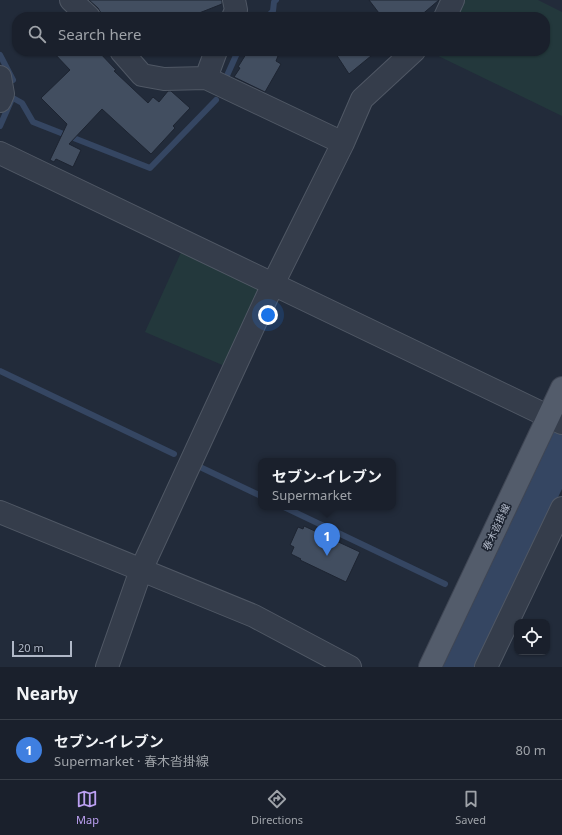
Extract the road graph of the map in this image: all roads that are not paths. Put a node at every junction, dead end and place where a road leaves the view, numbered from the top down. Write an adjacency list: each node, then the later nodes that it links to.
1 (71, 0): 4 (street)
2 (234, 0): 5 (street)
3 (453, 0): 6 (street)
4 (84, 12)
5 (235, 12)
6 (447, 12)
7 (125, 56): 11 (street)
8 (214, 56): 11 (street)
9 (409, 56): 13 (street)
10 (0, 77): 12 (street)
11 (206, 78): 13 (street)
12 (0, 101)
13 (343, 143): 15 (street)
14 (0, 152): 15 (street)
15 (273, 284): 17 (street); 20 (street)
16 (562, 388): 17 (main road, 春木沓掛線)
17 (557, 420): 23 (main road, 春木沓掛線)
18 (562, 508): 24 (street)
19 (0, 512): 20 (street)
20 (141, 570): 21 (street); 22 (street)
21 (106, 667)
22 (350, 667)
23 (430, 667)
24 (486, 667)

